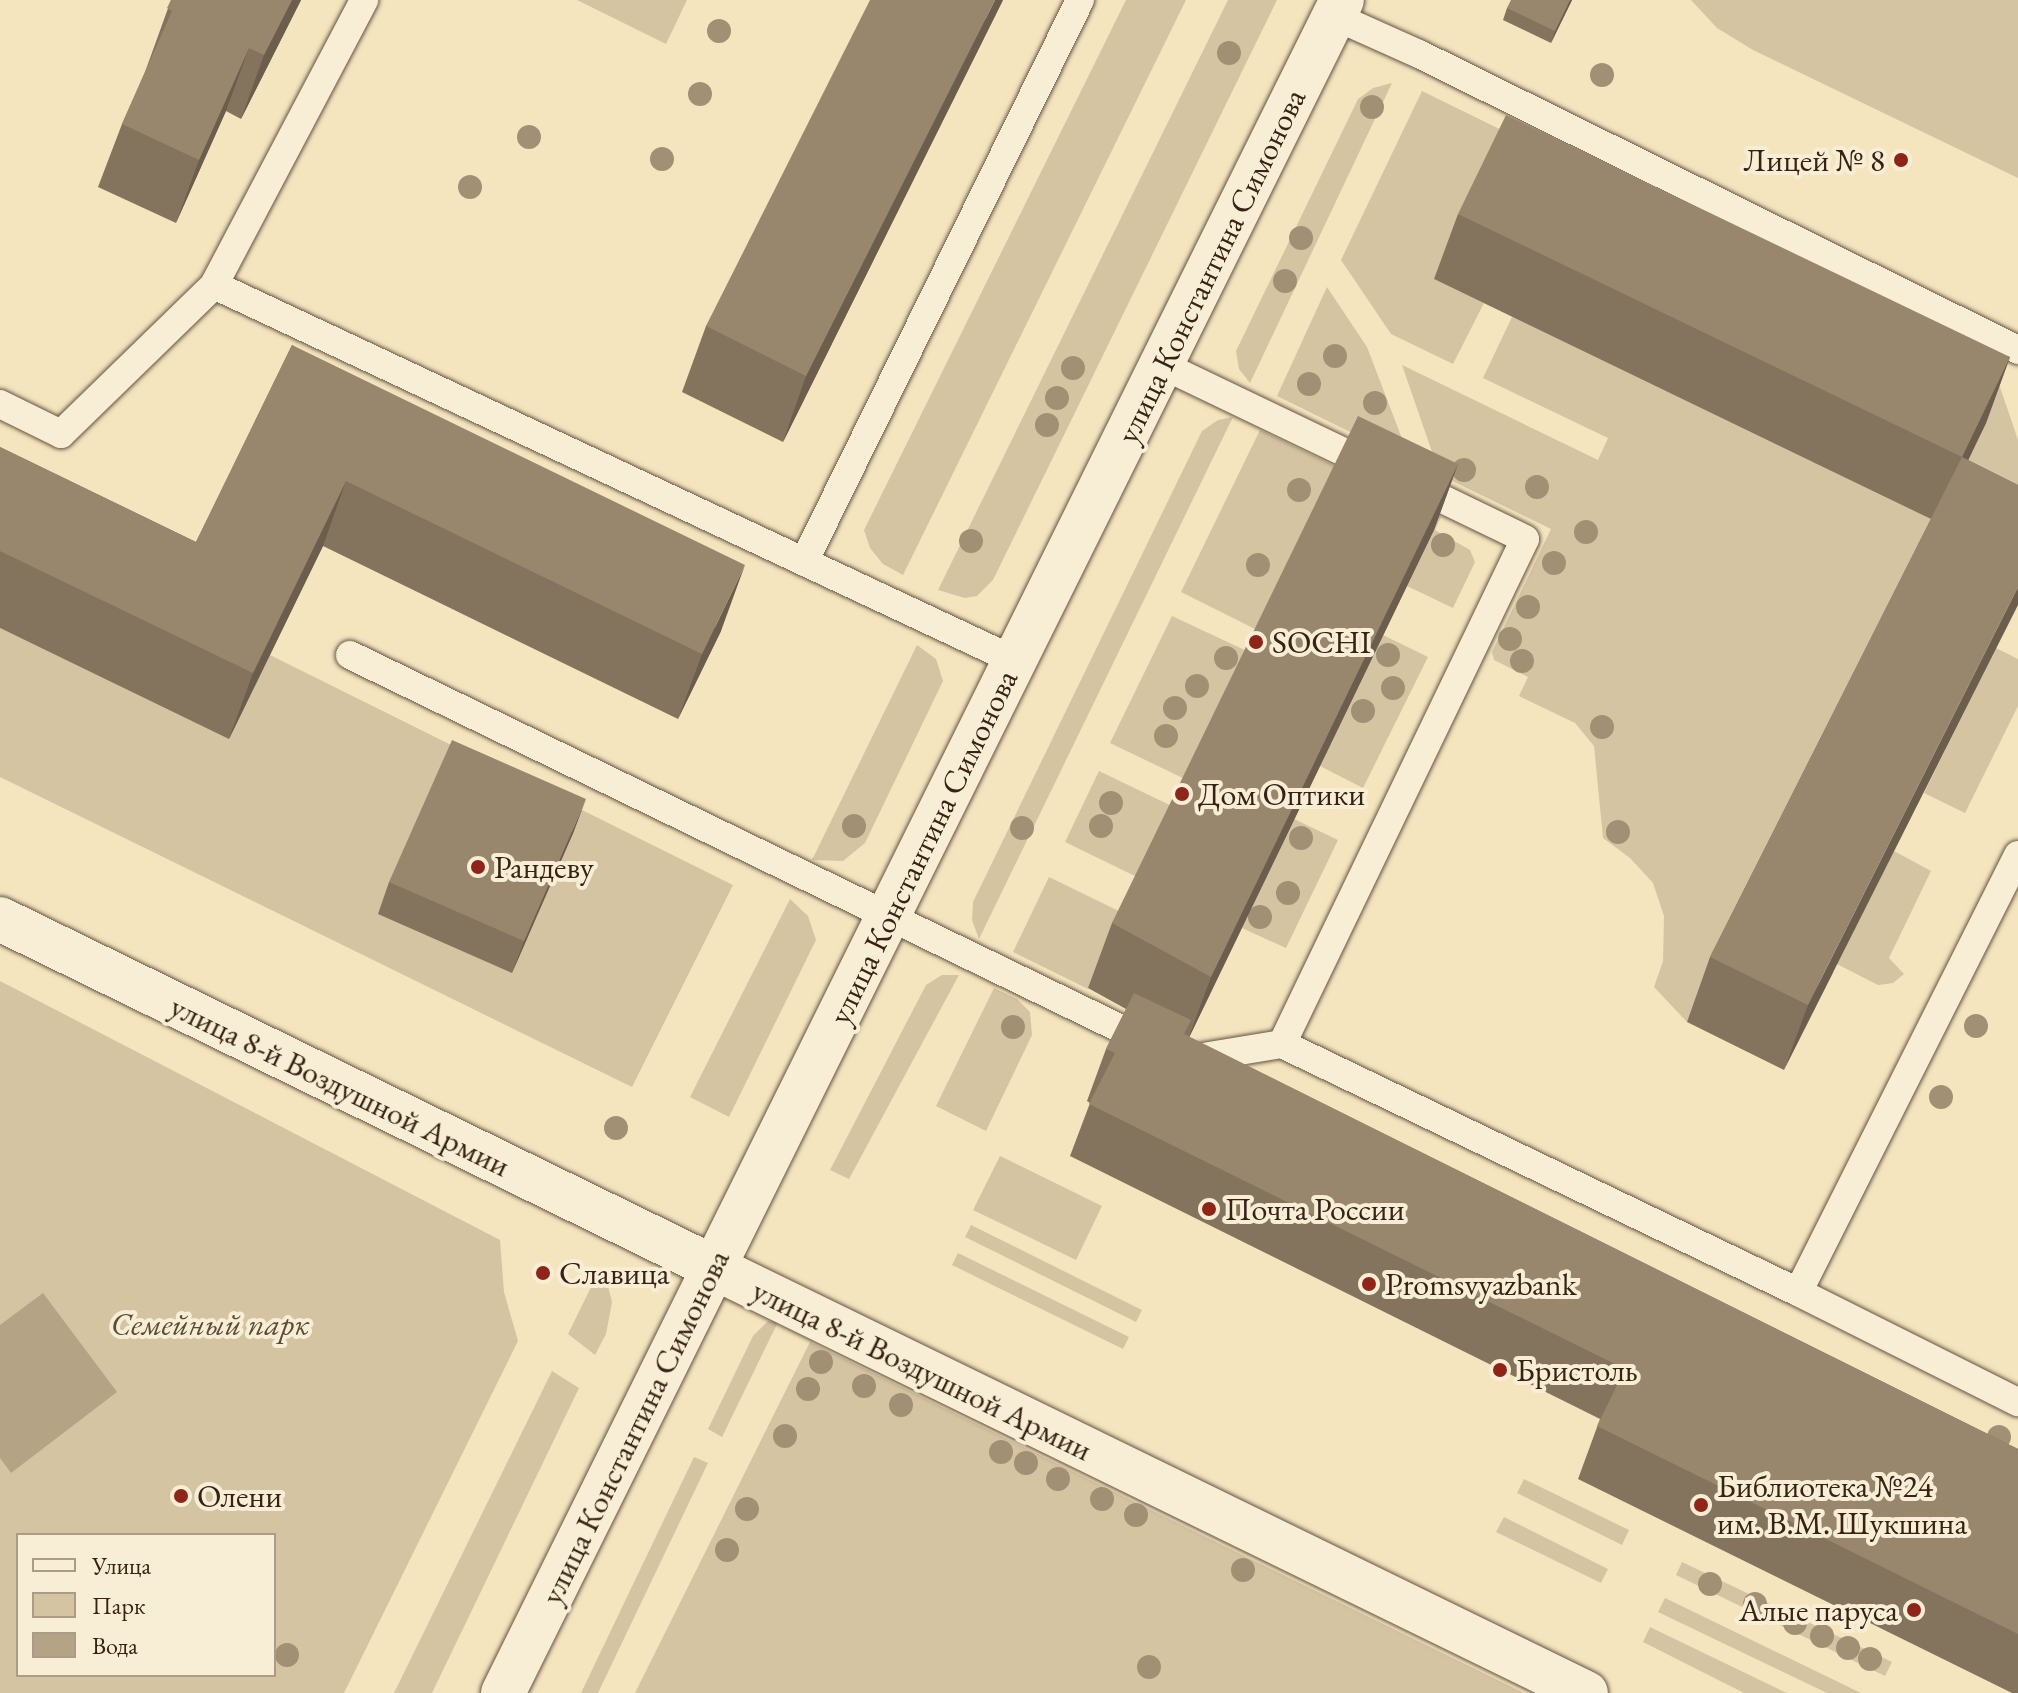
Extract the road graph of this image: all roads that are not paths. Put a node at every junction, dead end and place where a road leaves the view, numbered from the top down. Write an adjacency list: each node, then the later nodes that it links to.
1 (364, 0): 4 (lane)
2 (1080, 0): 8 (lane)
3 (1338, 8): 5 (lane); 6 (main road, улица Константина Симонова)
4 (214, 285): 7 (lane); 8 (lane)
5 (2018, 350)
6 (1162, 365): 10 (main road, улица Константина Симонова); 14 (lane)
7 (0, 404)
8 (804, 562): 10 (lane)
9 (350, 655): 12 (lane)
10 (1016, 661): 12 (main road, улица Константина Симонова)
11 (2018, 855): 16 (lane)
12 (889, 916): 14 (lane); 15 (main road, улица Константина Симонова)
13 (0, 919): 15 (main road, улица 8-й Воздушной Армии)
14 (1282, 1044): 16 (lane)
15 (715, 1268): 18 (main road, улица Константина Симонова); 19 (main road, улица 8-й Воздушной Армии)
16 (1798, 1292): 17 (lane)
17 (2018, 1402)
18 (503, 1693)
19 (1586, 1693)

